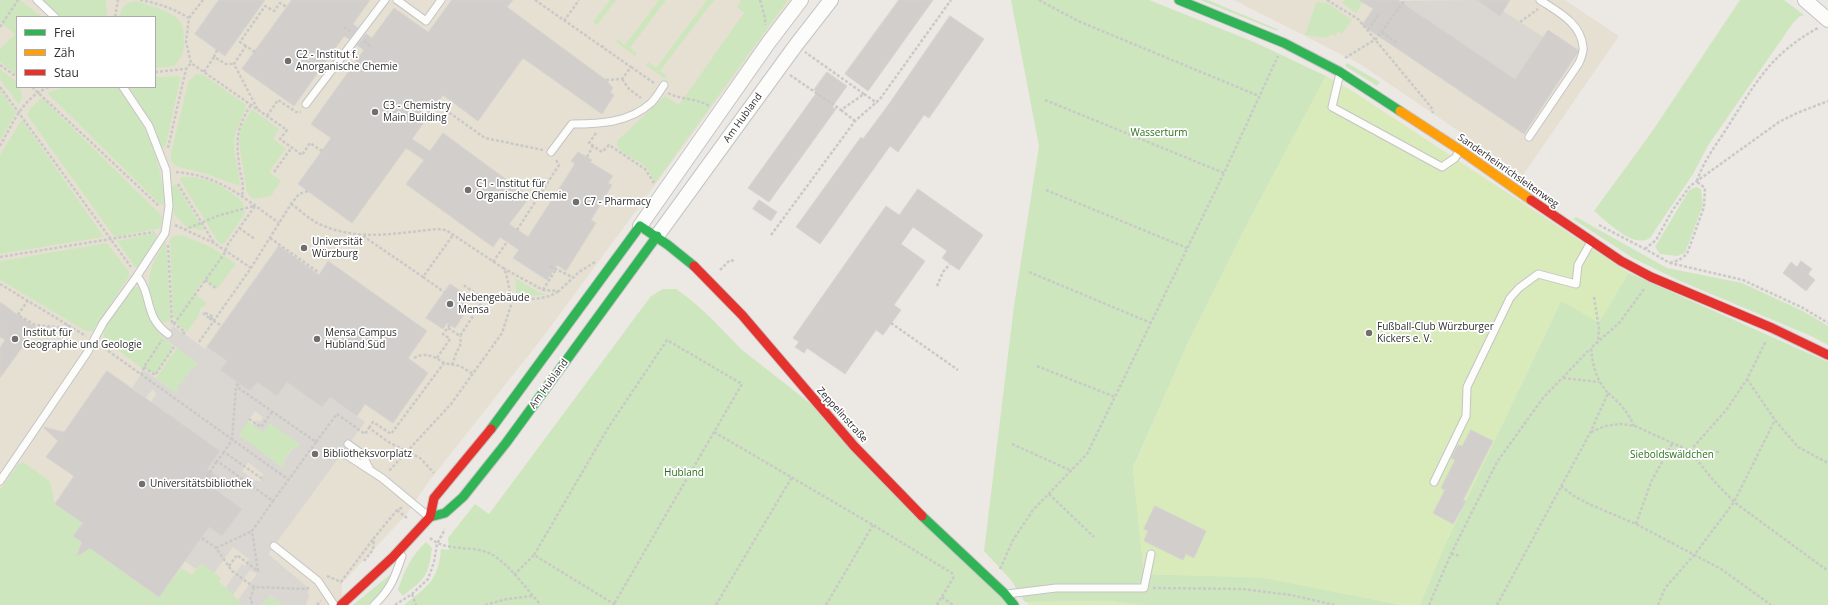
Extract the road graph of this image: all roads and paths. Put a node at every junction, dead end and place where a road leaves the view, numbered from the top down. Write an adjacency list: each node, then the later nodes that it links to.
1 (18, 0): 29 (path)
2 (37, 0): 23 (lane)
3 (118, 0): 24 (path)
4 (140, 0): 25 (path)
5 (203, 0): 25 (path)
6 (385, 0): 70 (lane)
7 (397, 0): 8 (lane)
8 (441, 0)
9 (535, 0): 26 (path)
10 (579, 0): 26 (path)
11 (760, 0): 34 (path)
12 (801, 0): 34 (street, Am Hubland)
13 (831, 0): 38 (street, Am Hubland)
14 (951, 0): 69 (path)
15 (1039, 0): 65 (path)
16 (1179, 0): 35 (street, Sanderheinrichsleitenweg)
17 (1327, 0): 30 (path)
18 (1405, 0): 31 (path)
19 (1806, 0): 28 (street)
20 (1541, 3): 27 (path); 82 (lane)
21 (287, 7): 39 (path)
22 (1379, 14): 30 (path)
23 (53, 16)
24 (115, 16)
25 (189, 18): 46 (path)
26 (564, 21): 41 (path)
27 (1520, 22)
28 (1824, 23): 94 (path)
29 (0, 27)
30 (1368, 30): 32 (path)
31 (1382, 32): 32 (path); 36 (path)
32 (1376, 39): 45 (path); 78 (path)
33 (364, 42): 40 (path)
34 (769, 42): 77 (street, Am Hubland)
35 (1284, 43): 54 (street, Sanderheinrichsleitenweg); 65 (path)
36 (1397, 43)
37 (604, 44): 41 (path)
38 (796, 45): 50 (street, Am Hubland); 64 (path)
39 (246, 46): 43 (path); 47 (path)
40 (372, 48)
41 (602, 48): 49 (path)
42 (217, 50): 44 (path)
43 (255, 52)
44 (214, 57): 47 (path); 53 (path)
45 (1343, 59)
46 (191, 62): 51 (path); 53 (path)
47 (234, 64): 73 (path)
48 (0, 65): 55 (path)
49 (631, 67): 56 (path); 59 (path)
50 (779, 68): 74 (path); 113 (street, Am Hubland)
51 (186, 69): 52 (path); 90 (path)
52 (156, 72)
53 (204, 72): 72 (path)
54 (1340, 72): 86 (street, Sanderheinrichsleitenweg); 86 (lane)
55 (16, 76)
56 (622, 79): 57 (path); 66 (path)
57 (606, 80)
58 (0, 87): 76 (path)
59 (663, 87): 66 (lane); 77 (path)
60 (34, 88): 63 (path)
61 (46, 88): 63 (path)
62 (124, 88): 90 (lane)
63 (38, 91): 76 (path); 101 (path)
64 (864, 94): 69 (path); 74 (path)
65 (1259, 96): 93 (path)
66 (653, 100): 81 (lane)
67 (1045, 100): 93 (path)
68 (1828, 101): 94 (path)
69 (877, 103): 80 (path)
70 (306, 104)
71 (437, 104): 88 (path)
72 (251, 105): 73 (path); 97 (path)
73 (258, 110): 79 (path)
74 (841, 110): 80 (path)
75 (296, 112): 79 (path)
76 (19, 113): 83 (path); 115 (path)
77 (719, 113): 98 (street, Am Hubland)
78 (1430, 115)
79 (267, 116): 85 (path)
80 (855, 120): 111 (path)
81 (603, 124): 84 (path); 88 (lane)
82 (1530, 137)
83 (0, 146)
84 (593, 146): 89 (path); 98 (path)
85 (292, 147): 87 (path); 92 (path)
86 (1460, 150): 117 (street, Sanderheinrichsleitenweg)
87 (322, 151)
88 (551, 152): 109 (path)
89 (587, 157)
90 (162, 158): 91 (lane)
91 (166, 170): 97 (path); 101 (lane); 104 (path)
92 (274, 172)
93 (1224, 173): 120 (path)
94 (1696, 181): 121 (path); 126 (path)
95 (1046, 190): 120 (path)
96 (308, 191): 99 (path)
97 (242, 195): 100 (path)
98 (662, 196): 105 (street, Am Hubland)
99 (292, 204): 103 (path); 112 (path)
100 (255, 206): 103 (path); 104 (path); 106 (path)
101 (168, 218): 107 (lane); 108 (path)
102 (1593, 222): 121 (path)
103 (279, 223): 114 (path)
104 (201, 224): 108 (path); 119 (path)
105 (640, 226): 113 (street); 129 (street, Am Hubland)
106 (239, 228): 116 (path); 122 (path)
107 (166, 230): 115 (path); 136 (lane); 153 (path)
108 (184, 230): 119 (path)
109 (517, 230)
110 (453, 235): 112 (path); 125 (path); 138 (path)
111 (771, 235)
112 (363, 236): 138 (path)
113 (657, 236): 221 (street, Am Hubland); 239 (street, Zeppelinstraße)
114 (270, 238): 130 (path); 134 (path)
115 (111, 239): 123 (path); 136 (path)
116 (254, 239)
117 (1591, 241): 137 (street, Sanderheinrichsleitenweg); 213 (lane)
118 (507, 242): 125 (path)
119 (214, 243): 122 (path)
120 (1187, 248): 154 (path)
121 (1645, 248): 126 (path)
122 (225, 251): 130 (path); 140 (path)
123 (0, 257)
124 (735, 261): 132 (path)
125 (493, 262): 131 (path)
126 (1670, 263): 155 (path)
127 (950, 264): 143 (path)
128 (550, 266): 133 (path)
129 (611, 266): 139 (path); 214 (street, Am Hubland)
130 (252, 268): 151 (path)
131 (503, 268): 145 (path); 150 (path)
132 (722, 268)
133 (556, 269): 139 (path); 145 (path)
134 (318, 272)
135 (1029, 272): 154 (path)
136 (137, 276): 161 (lane); 164 (lane)
137 (1651, 276): 160 (street, Sanderheinrichsleitenweg); 166 (path)
138 (423, 277): 147 (path)
139 (574, 278): 146 (path)
140 (205, 280): 144 (path); 153 (path)
141 (0, 284): 149 (path)
142 (462, 284): 163 (path)
143 (937, 286)
144 (217, 289)
145 (543, 290): 146 (path)
146 (559, 291): 150 (path)
147 (444, 292)
148 (1594, 297): 166 (path)
149 (28, 300): 156 (path); 156 (path)
150 (512, 302): 178 (path)
151 (212, 318): 158 (path, bridge); 165 (path)
152 (892, 322): 176 (path)
153 (173, 323): 161 (path); 162 (path)
154 (1151, 323): 183 (path)
155 (1828, 323)
156 (68, 325): 164 (path)
157 (447, 325): 171 (path)
158 (222, 326)
159 (448, 328): 163 (path)
160 (1772, 328): 169 (street, Sanderheinrichsleitenweg); 180 (path)
161 (167, 333): 175 (path)
162 (183, 334)
163 (460, 336): 173 (path)
164 (94, 341): 177 (path); 212 (lane)
165 (199, 342)
166 (1598, 343): 168 (path)
167 (174, 347): 175 (path)
168 (1591, 348): 179 (path); 181 (path)
169 (1828, 355)
170 (414, 358): 171 (path)
171 (437, 358): 172 (path)
172 (444, 363): 173 (path); 188 (path)
173 (452, 366): 178 (path)
174 (1037, 366): 183 (path)
175 (144, 367): 177 (path)
176 (958, 370)
177 (141, 374): 191 (path)
178 (473, 374): 196 (path)
179 (1563, 378): 181 (path); 234 (path)
180 (1746, 379): 186 (path); 197 (path)
181 (1599, 382): 182 (path)
182 (1608, 393): 187 (path); 190 (path)
183 (1115, 398): 206 (path)
184 (272, 412): 185 (path); 191 (path); 192 (path)
185 (249, 419)
186 (1775, 420): 204 (path); 219 (path)
187 (1635, 426): 190 (path); 195 (path)
188 (369, 428): 192 (path); 196 (path)
189 (714, 432): 208 (path); 236 (path); 253 (path)
190 (1590, 433): 215 (path)
191 (232, 440): 198 (path); 211 (path)
192 (316, 442): 203 (path)
193 (348, 444): 205 (lane)
194 (1012, 444): 206 (path)
195 (1672, 444): 197 (path); 223 (path)
196 (407, 451): 209 (path); 214 (path)
197 (1690, 451): 200 (path); 219 (path)
198 (224, 452): 202 (path); 210 (path)
199 (342, 452): 205 (lane)
200 (1721, 452)
201 (297, 460): 203 (path)
202 (218, 461): 207 (path); 217 (path)
203 (301, 463): 211 (path)
204 (1828, 463)
205 (370, 470): 209 (lane)
206 (1072, 471): 216 (path)
207 (207, 477)
208 (792, 477): 224 (path); 263 (path)
209 (382, 478): 218 (lane)
210 (264, 480)
211 (289, 480): 217 (path)
212 (0, 481)
213 (1434, 482)
214 (446, 485): 221 (street, Am Hubland)
215 (1561, 486): 223 (path); 270 (path)
216 (1049, 494): 227 (path); 245 (path)
217 (274, 501): 225 (path)
218 (412, 502): 220 (path); 221 (lane)
219 (1734, 502): 235 (path); 241 (path)
220 (397, 510): 222 (path); 238 (path)
221 (430, 517): 230 (street, Am Hubland)
222 (407, 518)
223 (1636, 524): 235 (path)
224 (873, 525): 243 (path); 264 (path)
225 (252, 531): 232 (path); 240 (path)
226 (428, 536): 229 (path)
227 (1094, 537)
228 (202, 538): 232 (path)
229 (437, 544): 242 (path); 247 (path)
230 (406, 545): 257 (street, Am Hubland); 258 (lane)
231 (274, 546): 250 (lane)
232 (216, 548): 240 (path)
233 (1150, 554): 246 (lane)
234 (1451, 554): 237 (path); 269 (path)
235 (1695, 554): 271 (path); 272 (path)
236 (534, 555): 242 (path); 253 (path)
237 (1461, 556)
238 (363, 561)
239 (971, 563): 243 (path); 245 (street, Zeppelinstraße)
240 (229, 566): 254 (path)
241 (1828, 571)
242 (514, 575): 249 (path)
243 (955, 575): 251 (path)
244 (349, 579): 250 (path)
245 (993, 582): 248 (street, Zeppelinstraße)
246 (1144, 588): 248 (lane); 268 (path)
247 (412, 594): 259 (path); 260 (path)
248 (1005, 594): 267 (street, Zeppelinstraße)
249 (533, 596): 252 (path); 262 (path)
250 (328, 597): 255 (path); 256 (lane)
251 (942, 597): 265 (path); 266 (path)
252 (491, 604): 261 (path)
253 (614, 604)
254 (254, 605)
255 (316, 605)
256 (334, 605)
257 (341, 605)
258 (374, 605)
259 (395, 605)
260 (416, 605)
261 (485, 605)
262 (541, 605)
263 (716, 605)
264 (826, 605)
265 (937, 605)
266 (954, 605)
267 (1014, 605)
268 (1335, 605)
269 (1429, 605)
270 (1497, 605)
271 (1658, 605)
272 (1770, 605)

